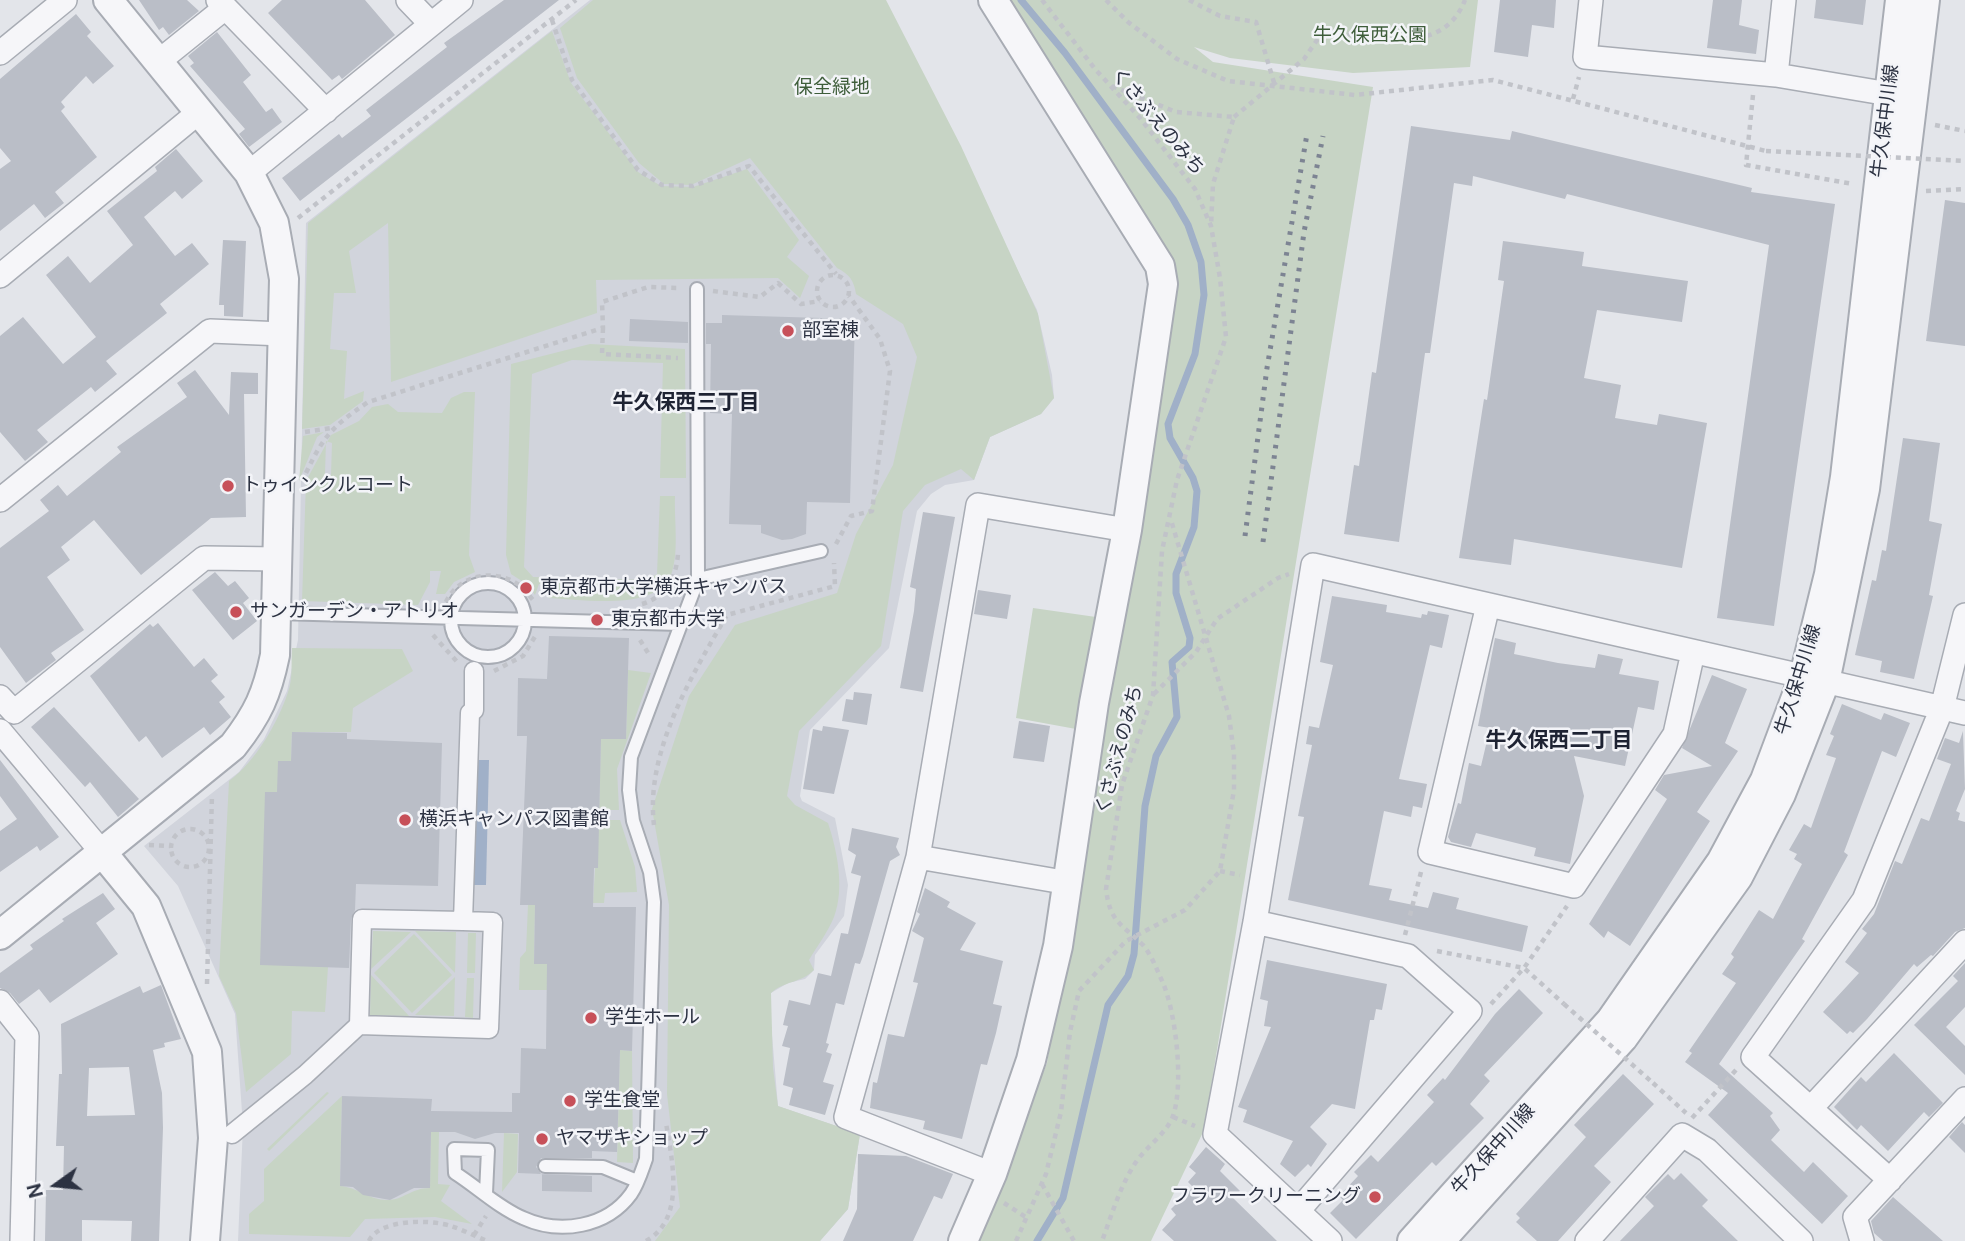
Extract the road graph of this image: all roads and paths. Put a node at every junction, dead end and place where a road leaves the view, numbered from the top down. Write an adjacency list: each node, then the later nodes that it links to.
1 (65, 0): 18 (street)
2 (107, 0): 19 (street)
3 (408, 0): 17 (street)
4 (461, 0): 17 (street)
5 (576, 0): 16 (path)
6 (993, 0): 54 (street)
7 (1042, 0): 20 (path, くさぶえのみち)
8 (1106, 0): 22 (path)
9 (1189, 0): 22 (path)
10 (1465, 0): 22 (path)
11 (1591, 0): 21 (street)
12 (1784, 0): 21 (street)
13 (1900, 0): 25 (street, 牛久保中川線)
14 (1925, 0): 75 (street, 牛久保中川線)
15 (221, 4): 19 (street); 26 (street)
16 (552, 20): 39 (path); 41 (path)
17 (430, 24): 26 (street)
18 (0, 53)
19 (159, 62): 27 (street)
20 (1109, 85): 28 (path); 40 (path, くさぶえのみち)
21 (1771, 85): 24 (path); 25 (street)
22 (1275, 86): 28 (path); 31 (path)
23 (1740, 92): 24 (path)
24 (1754, 94): 31 (path)
25 (1889, 94): 75 (street, 牛久保中川線)
26 (326, 111): 35 (street)
27 (199, 112): 35 (street); 42 (street)
28 (1234, 117): 40 (path)
29 (1927, 124): 30 (path)
30 (1965, 131)
31 (1750, 146): 34 (path, bridge); 36 (path)
32 (1870, 148): 33 (path)
33 (1868, 160)
34 (1965, 161)
35 (249, 173): 47 (street)
36 (1865, 186)
37 (1965, 189): 38 (path)
38 (1918, 192)
39 (293, 222)
40 (1211, 226): 53 (path, くさぶえのみち)
41 (836, 274): 44 (path); 45 (path)
42 (0, 276)
43 (696, 289): 45 (path); 46 (path); 59 (lane)
44 (849, 296): 45 (path); 83 (path)
45 (820, 301)
46 (603, 328): 48 (path); 49 (path)
47 (283, 334): 52 (street); 57 (street)
48 (679, 369)
49 (332, 428): 50 (path); 51 (path)
50 (304, 432)
51 (304, 477)
52 (0, 500)
53 (1171, 519): 72 (path, くさぶえのみち); 77 (path, くさぶえのみち)
54 (1127, 530): 89 (street); 90 (street)
55 (678, 547): 63 (path)
56 (821, 551): 59 (lane)
57 (279, 559): 64 (street); 78 (street)
58 (1313, 565): 62 (street); 72 (path); 93 (street)
59 (698, 579): 68 (lane)
60 (536, 603): 61 (path)
61 (435, 604)
62 (1488, 605): 73 (street); 88 (street)
63 (632, 606)
64 (277, 613): 66 (lane); 87 (street)
65 (1965, 615): 79 (street)
66 (450, 618): 67 (lane); 67 (lane); 67 (lane)
67 (526, 620): 68 (lane)
68 (680, 624): 76 (lane)
69 (537, 633): 70 (path)
70 (550, 634)
71 (631, 636): 76 (path)
72 (1206, 636): 77 (path); 95 (path, くさぶえのみち)
73 (1693, 652): 75 (street); 91 (street)
74 (474, 671): 92 (street)
75 (1815, 679): 79 (street); 125 (street, 牛久保中川線); 126 (street, 牛久保中川線)
76 (659, 682): 111 (lane)
77 (1153, 695): 95 (path, くさぶえのみち)
78 (0, 698)
79 (1942, 708): 80 (street); 103 (street)
80 (1965, 713)
81 (0, 731): 87 (street)
82 (212, 786): 86 (path)
83 (656, 837)
84 (154, 845): 85 (path)
85 (170, 846): 86 (path); 86 (path)
86 (209, 848): 99 (path)
87 (101, 851): 94 (street); 116 (street)
88 (1430, 852): 91 (street); 97 (path)
89 (918, 857): 90 (street); 109 (street)
90 (1069, 883): 109 (street)
91 (1574, 886): 98 (path)
92 (463, 921): 102 (street); 102 (street)
93 (1255, 922): 97 (street); 114 (street)
94 (0, 935)
95 (1133, 938): 112 (path, くさぶえのみち); 123 (path, くさぶえのみち)
96 (1965, 942): 105 (street)
97 (1401, 950): 98 (path); 101 (street)
98 (1524, 968): 101 (path); 103 (path, bridge)
99 (207, 989)
100 (0, 1002): 115 (street)
101 (1470, 1012): 114 (street)
102 (359, 1025): 107 (street)
103 (1753, 1057): 105 (street)
104 (1965, 1099): 110 (street)
105 (1811, 1108): 110 (street)
106 (664, 1110): 119 (path)
107 (232, 1134)
108 (545, 1166): 111 (lane)
109 (992, 1174): 120 (street)
110 (1890, 1180): 129 (street)
111 (637, 1181): 113 (lane)
112 (1042, 1183): 121 (path, くさぶえのみち); 122 (path)
113 (486, 1193)
114 (1298, 1211): 124 (street)
115 (22, 1241)
116 (205, 1241)
117 (369, 1241): 118 (path)
118 (487, 1241)
119 (646, 1241)
120 (962, 1241)
121 (1016, 1241)
122 (1074, 1241)
123 (1102, 1241)
124 (1330, 1241)
125 (1412, 1241)
126 (1440, 1241)
127 (1587, 1241): 128 (street)
128 (1801, 1241)
129 (1862, 1241)

